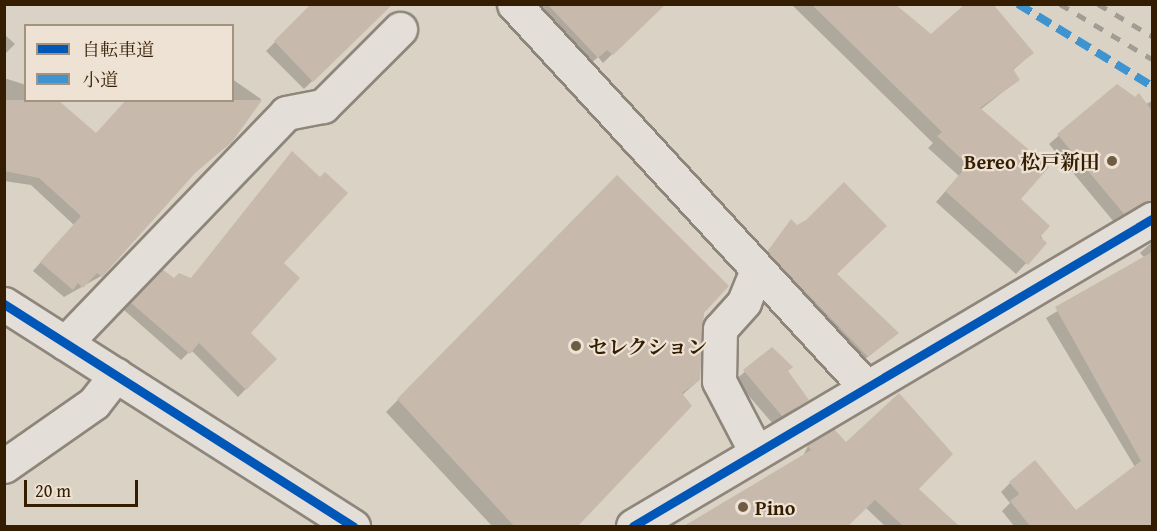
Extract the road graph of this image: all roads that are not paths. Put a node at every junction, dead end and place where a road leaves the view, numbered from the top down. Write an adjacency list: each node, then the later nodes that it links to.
1 (514, 4): 4 (street)
2 (400, 29): 6 (street)
3 (1152, 219): 8 (street)
4 (756, 272): 8 (street); 9 (street)
5 (4, 304): 6 (street)
6 (65, 343): 7 (street)
7 (116, 375): 10 (street); 11 (street)
8 (866, 387): 9 (street)
9 (756, 452): 12 (street)
10 (4, 466)
11 (353, 526)
12 (633, 526)

